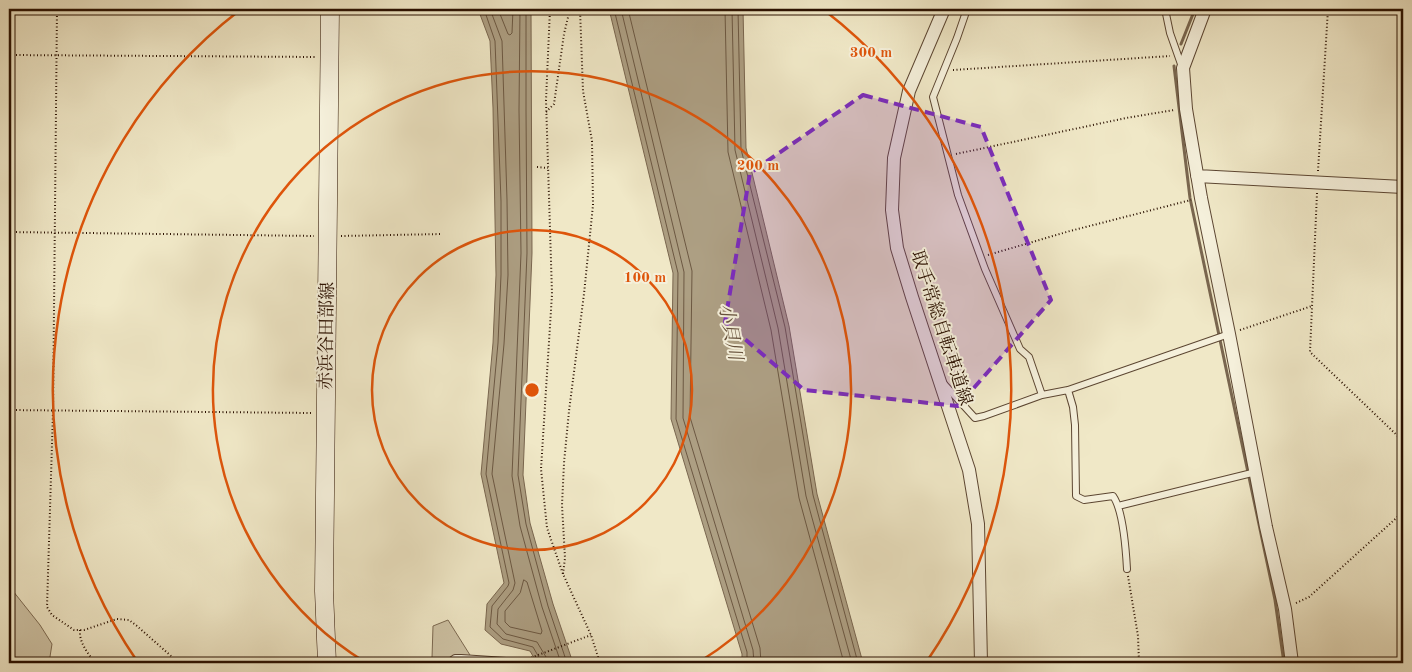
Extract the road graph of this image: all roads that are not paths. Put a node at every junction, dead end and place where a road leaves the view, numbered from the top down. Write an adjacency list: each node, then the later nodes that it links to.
1 (330, 9): 17 (main road, 赤浜谷田部線)
2 (944, 9): 10 (street, 取手常総自転車道線)
3 (966, 9): 12 (lane)
4 (1165, 9): 6 (lane)
5 (1205, 9): 6 (street)
6 (1183, 68): 7 (street)
7 (1197, 176): 8 (street); 9 (street)
8 (1403, 187)
9 (1229, 334): 11 (lane); 13 (street)
10 (939, 378): 12 (lane); 19 (street, 取手常総自転車道線)
11 (1068, 390): 12 (lane); 14 (lane)
12 (1042, 395)
13 (1256, 472): 14 (lane); 20 (street)
14 (1118, 506): 15 (lane)
15 (1127, 569)
16 (520, 662): 18 (lane)
17 (326, 663)
18 (448, 663)
19 (981, 663)
20 (1292, 663)

